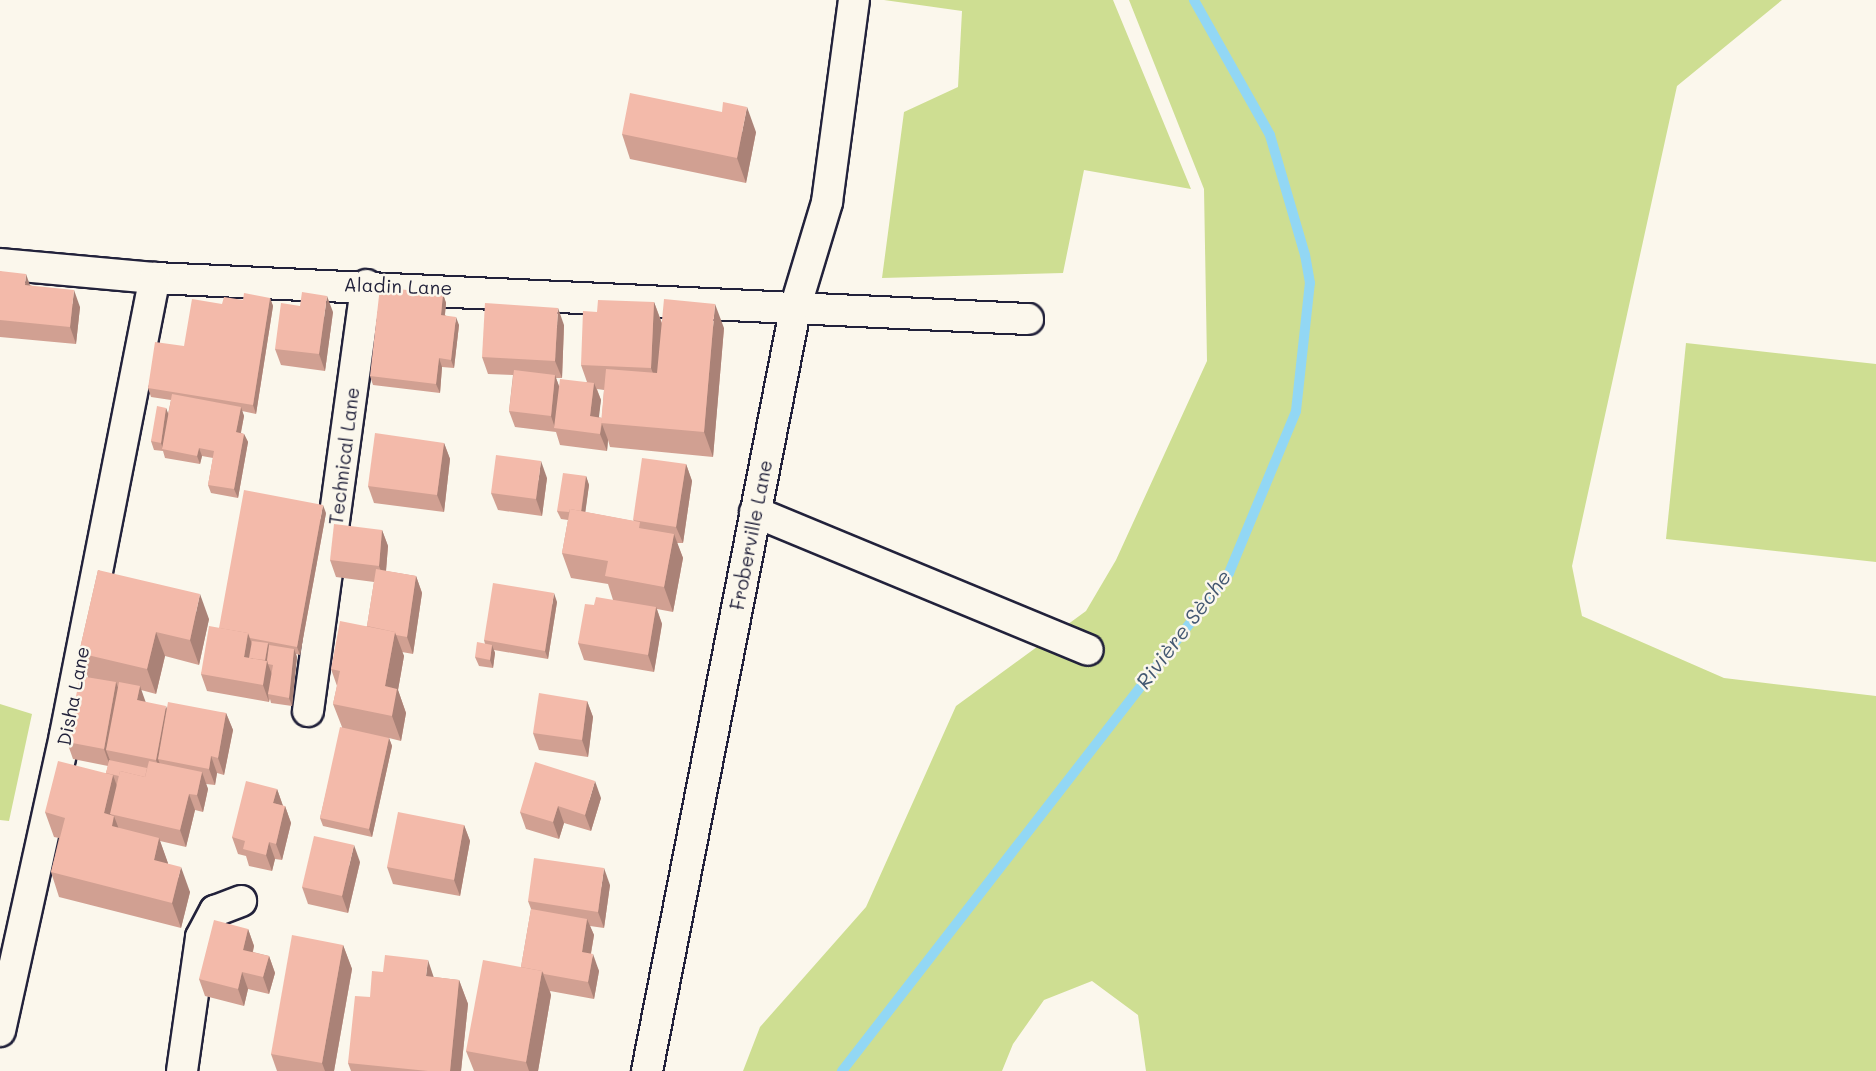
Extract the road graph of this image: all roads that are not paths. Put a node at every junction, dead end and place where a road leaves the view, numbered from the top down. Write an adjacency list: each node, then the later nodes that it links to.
1 (854, 0): 5 (street, Froberville Lane)
2 (0, 264): 3 (street, Aladin Lane)
3 (155, 278): 4 (street, Aladin Lane); 11 (street, Disha Lane)
4 (366, 285): 5 (street, Aladin Lane); 9 (street, Technical Lane)
5 (796, 305): 6 (street, Aladin Lane); 7 (street, Froberville Lane)
6 (1028, 319)
7 (755, 512): 8 (street); 13 (street, Froberville Lane)
8 (1088, 650)
9 (308, 711)
10 (241, 901): 12 (street)
11 (0, 1031)
12 (183, 1071)
13 (647, 1071)

